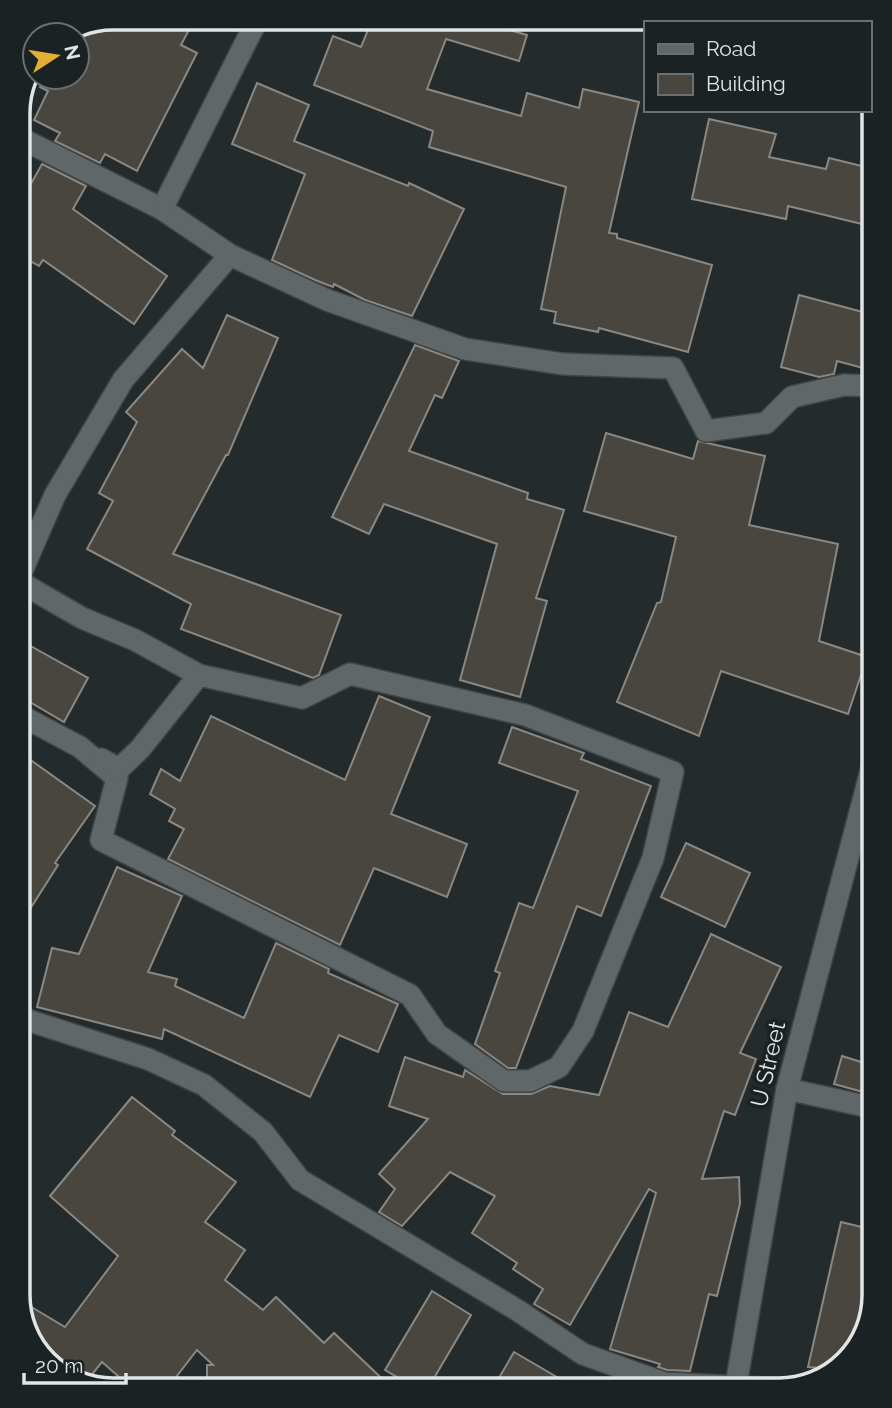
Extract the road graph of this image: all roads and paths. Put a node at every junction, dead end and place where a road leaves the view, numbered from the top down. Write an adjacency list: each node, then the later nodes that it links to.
1 (252, 30): 3 (street)
2 (30, 143): 3 (street)
3 (162, 209): 4 (street)
4 (230, 255): 5 (street); 6 (street)
5 (862, 386)
6 (30, 552)
7 (30, 587): 8 (street)
8 (199, 675): 10 (street); 10 (street)
9 (30, 720): 10 (street)
10 (80, 747)
11 (862, 804): 13 (street, U Street)
12 (30, 1021): 15 (street)
13 (787, 1088): 14 (street); 16 (street, U Street)
14 (862, 1105)
15 (650, 1378)
16 (737, 1378)

